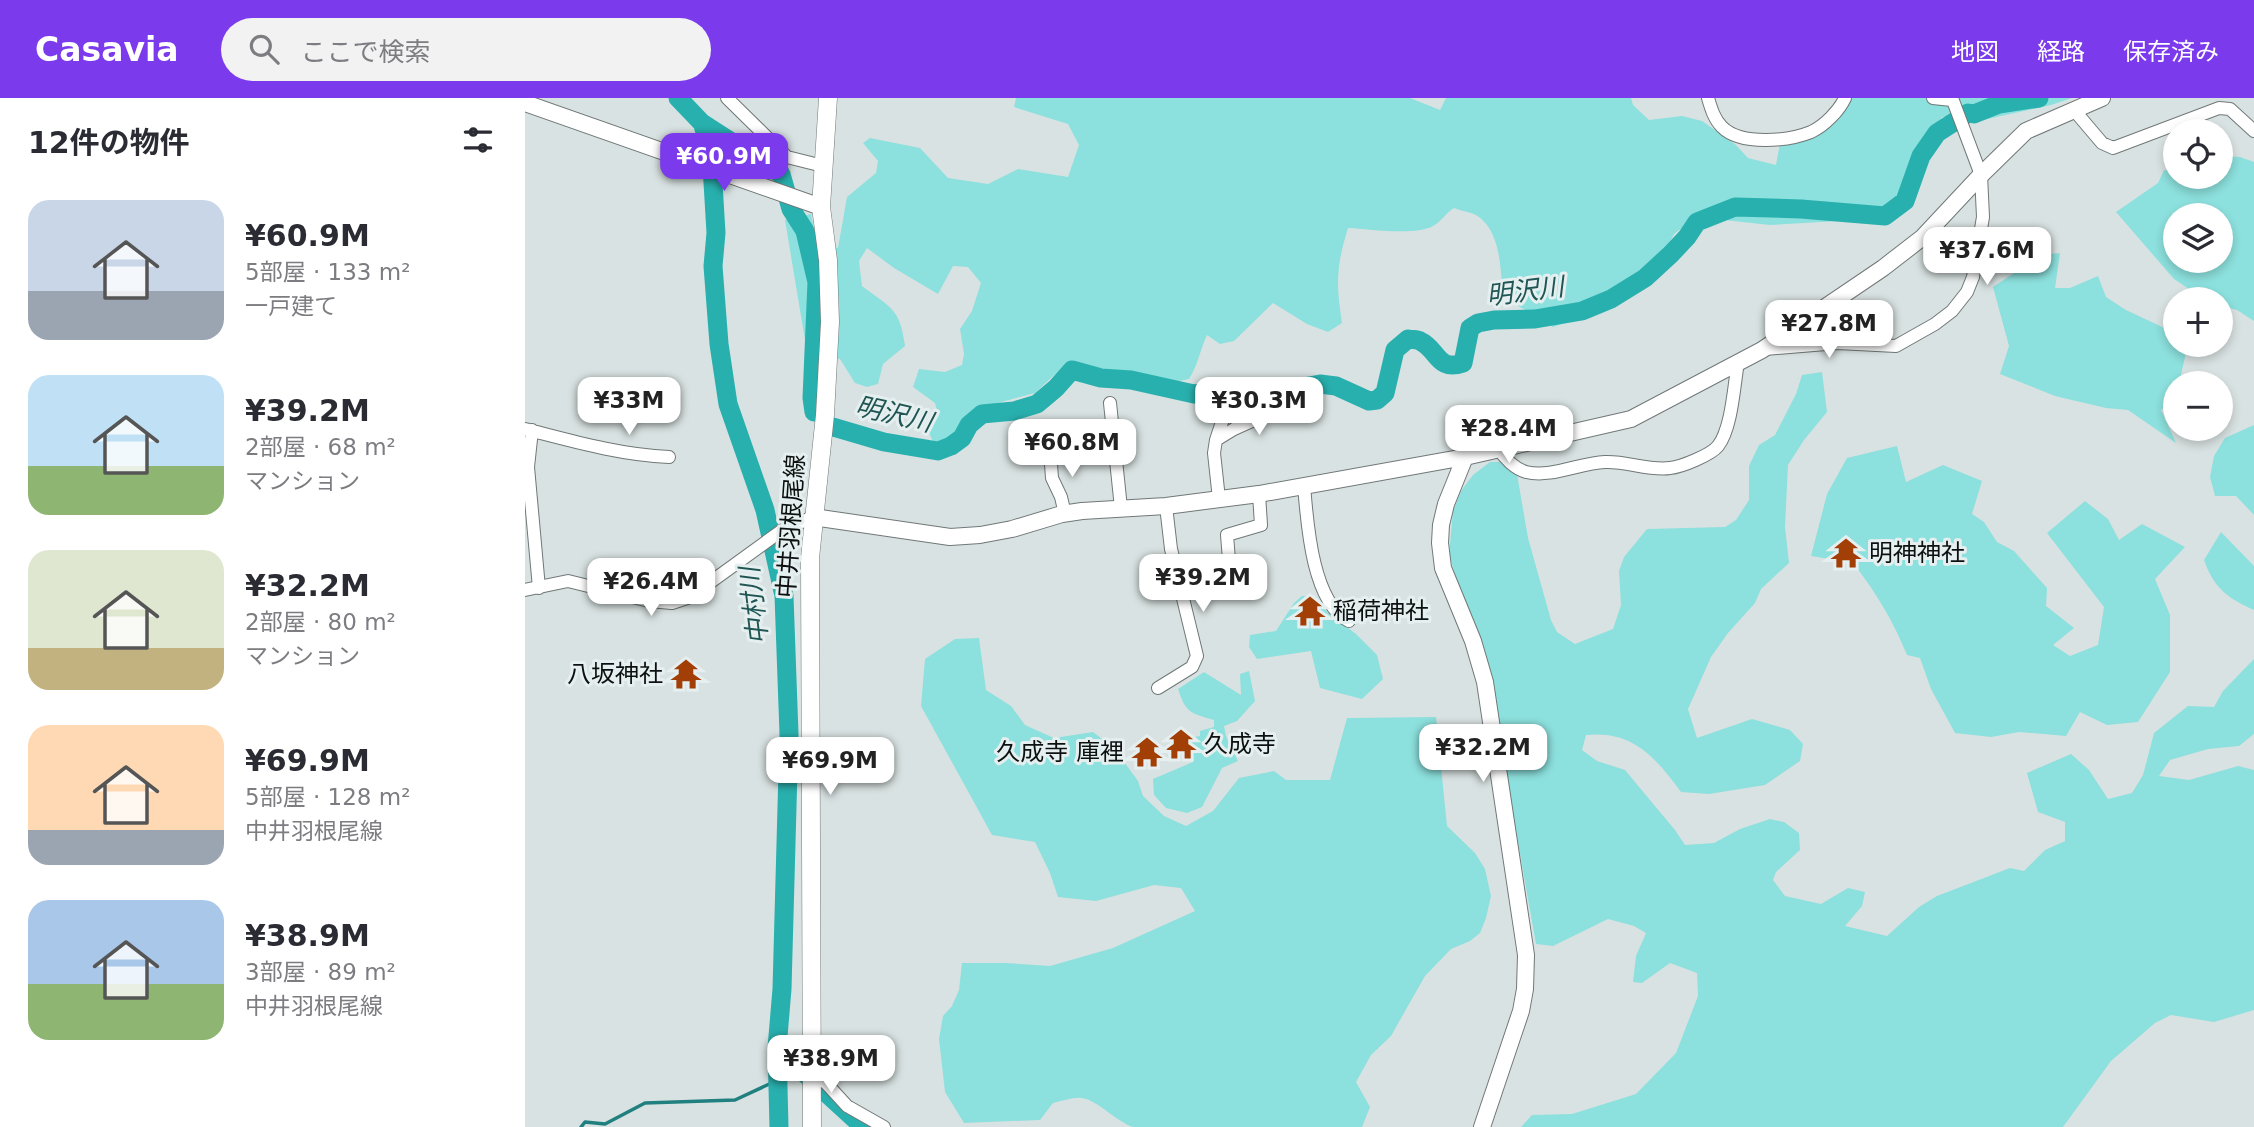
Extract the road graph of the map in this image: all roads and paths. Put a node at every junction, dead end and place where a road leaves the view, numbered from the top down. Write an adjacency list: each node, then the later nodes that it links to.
1 (727, 98): 11 (street)
2 (828, 98): 11 (main road, 中井羽根尾線)
3 (1708, 98): 4 (street)
4 (1845, 98)
5 (1933, 98): 7 (street)
6 (2102, 98): 9 (street)
7 (1952, 99): 12 (street)
8 (525, 103): 13 (street)
9 (2074, 110): 10 (street); 12 (street)
10 (2254, 131)
11 (823, 166): 13 (main road, 中井羽根尾線)
12 (1981, 175): 14 (street); 14 (street)
13 (821, 207): 31 (main road, 中井羽根尾線)
14 (1762, 349): 15 (street)
15 (1738, 362): 21 (street); 21 (street)
16 (1217, 386): 20 (street)
17 (1110, 403): 29 (street)
18 (1287, 405): 20 (street)
19 (529, 429): 23 (street); 33 (street)
20 (1216, 440): 27 (street)
21 (1498, 448): 24 (street)
22 (1049, 450): 30 (street)
23 (669, 457)
24 (1465, 457): 25 (street); 40 (street)
25 (1304, 485): 26 (street); 35 (street)
26 (1259, 494): 27 (street); 32 (street)
27 (1219, 499): 28 (street)
28 (1166, 506): 29 (street); 36 (street)
29 (1121, 508): 30 (street)
30 (1065, 514): 31 (street)
31 (813, 517): 33 (street); 37 (main road, 中井羽根尾線)
32 (1231, 584)
33 (539, 588): 34 (street)
34 (525, 590)
35 (1349, 621)
36 (1158, 688)
37 (812, 1076): 38 (main road, 中井羽根尾線); 39 (street)
38 (812, 1121)
39 (884, 1127)
40 (1482, 1127)

